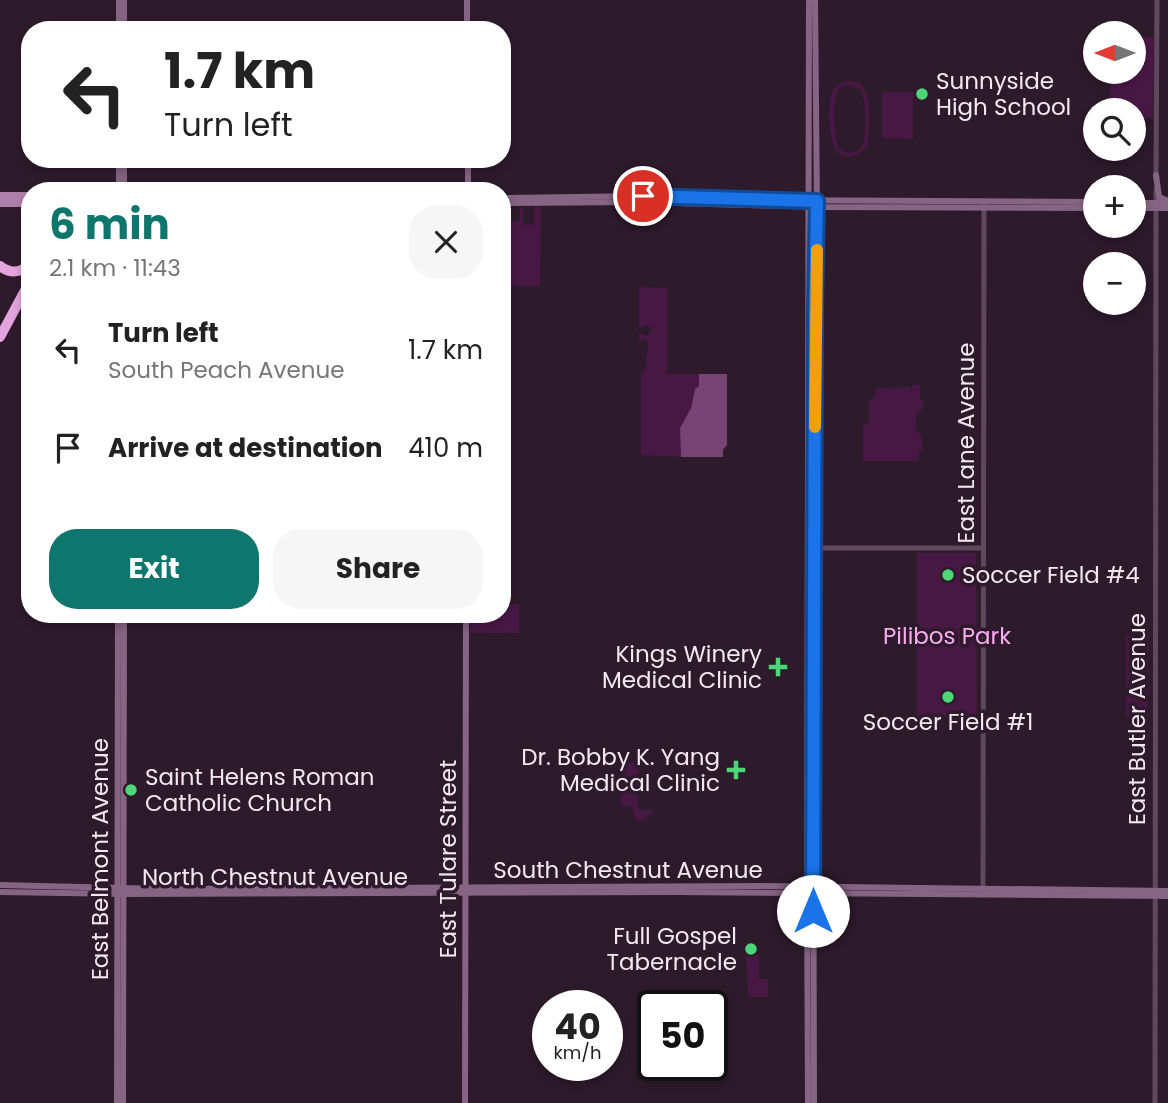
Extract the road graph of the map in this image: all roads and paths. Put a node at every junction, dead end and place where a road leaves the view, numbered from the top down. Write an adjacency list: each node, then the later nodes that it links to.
1 (122, 0): 6 (main road)
2 (467, 0): 7 (main road)
3 (809, 0): 20 (main road)
4 (815, 0): 20 (main road)
5 (1157, 0): 8 (street, East Butler Avenue)
6 (122, 21)
7 (467, 21)
8 (1156, 175): 15 (main road); 26 (street, East Butler Avenue)
9 (21, 195): 10 (main road)
10 (0, 196)
11 (511, 198): 12 (main road)
12 (688, 198): 13 (main road); 19 (main road)
13 (727, 202): 19 (main road); 20 (main road); 20 (main road)
14 (1026, 202): 22 (main road); 23 (main road); 28 (main road)
15 (1168, 202): 26 (main road)
16 (0, 203): 17 (main road)
17 (21, 203)
18 (511, 203): 19 (main road)
19 (658, 203)
20 (813, 204): 21 (main road); 21 (main road); 34 (main road)
21 (913, 204): 23 (main road); 23 (main road)
22 (1083, 204)
23 (984, 205): 28 (main road); 35 (street, East Lane Avenue)
24 (1083, 205): 28 (main road)
25 (1146, 205): 26 (main road)
26 (1156, 206): 27 (main road); 29 (main road); 50 (street, East Butler Avenue)
27 (1146, 207)
28 (1005, 208)
29 (1168, 208)
30 (0, 266): 31 (highway)
31 (21, 270)
32 (21, 298): 33 (highway)
33 (0, 337)
34 (812, 548): 35 (street); 42 (main road)
35 (983, 548): 47 (street, East Lane Avenue)
36 (121, 623): 44 (main road, East Belmont Avenue)
37 (466, 623): 45 (main road, East Tulare Street)
38 (0, 885): 39 (main road, North Chestnut Avenue)
39 (77, 887): 44 (main road, North Chestnut Avenue); 48 (main road)
40 (878, 888): 42 (main road, South Chestnut Avenue); 47 (main road, South Chestnut Avenue); 49 (main road)
41 (423, 889): 44 (main road, North Chestnut Avenue); 45 (main road, North Chestnut Avenue); 52 (main road)
42 (810, 890): 45 (main road, South Chestnut Avenue); 49 (main road, South Chestnut Avenue); 57 (main road)
43 (1037, 890): 47 (main road, South Chestnut Avenue); 50 (main road, South Chestnut Avenue); 53 (main road)
44 (120, 891): 48 (main road, North Chestnut Avenue); 52 (main road, North Chestnut Avenue); 54 (main road, East Belmont Avenue); 55 (main road, East Belmont Avenue)
45 (466, 891): 52 (main road, North Chestnut Avenue); 56 (main road, East Tulare Street)
46 (0, 892): 48 (main road, North Chestnut Avenue)
47 (983, 892): 49 (main road, South Chestnut Avenue); 53 (main road, South Chestnut Avenue)
48 (34, 893)
49 (855, 893)
50 (1154, 893): 51 (main road, South Chestnut Avenue); 53 (main road, South Chestnut Avenue); 58 (street, East Butler Avenue)
51 (1168, 893)
52 (401, 894)
53 (1013, 895)
54 (117, 1103)
55 (123, 1103)
56 (465, 1103)
57 (811, 1103)
58 (1155, 1103)

